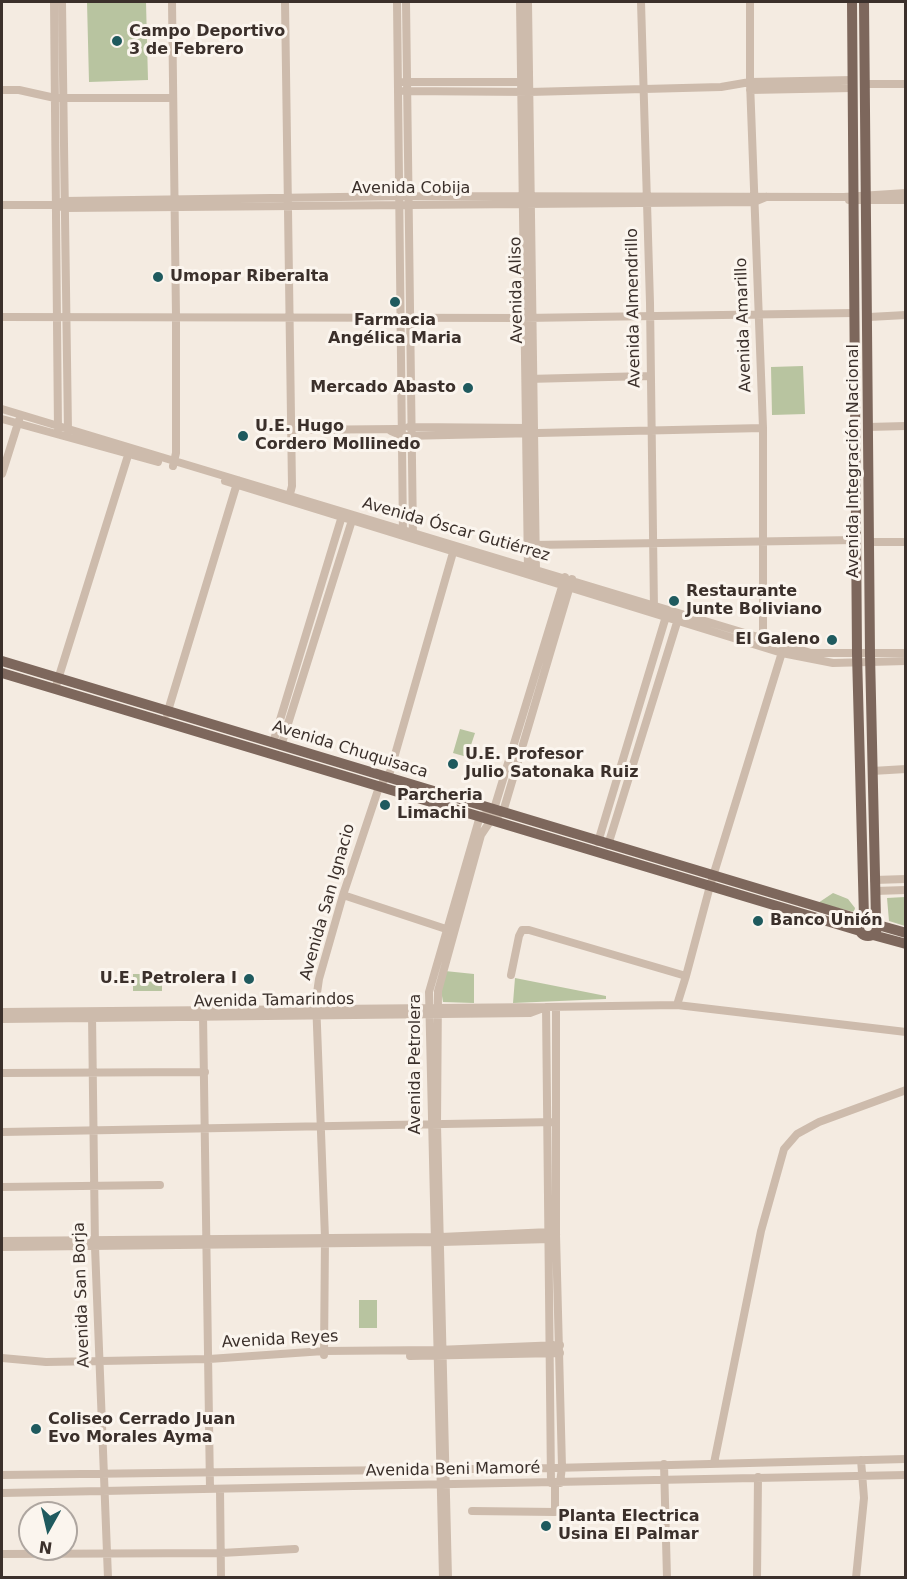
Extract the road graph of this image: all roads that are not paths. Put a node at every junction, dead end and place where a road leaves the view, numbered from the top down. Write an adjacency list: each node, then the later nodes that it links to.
1 (54, 2): 23 (street)
2 (62, 2): 23 (street)
3 (172, 2): 24 (street)
4 (285, 2): 33 (street)
5 (397, 2): 18 (street)
6 (406, 2): 19 (street)
7 (520, 2): 13 (street, Avenida Aliso)
8 (528, 2): 13 (street, Avenida Aliso)
9 (641, 2): 20 (street, Avenida Almendrillo)
10 (750, 2): 17 (street, Avenida Amarillo)
11 (852, 2): 14 (main road, Avenida Integración Nacional)
12 (864, 2): 15 (main road, Avenida Integración Nacional)
13 (525, 82): 19 (street); 22 (street, Avenida Aliso)
14 (852, 84): 17 (street); 26 (main road, Avenida Integración Nacional)
15 (865, 84): 16 (street); 27 (main road, Avenida Integración Nacional)
16 (906, 84)
17 (750, 86): 20 (street); 29 (street, Avenida Amarillo)
18 (398, 87): 19 (street); 30 (street)
19 (408, 87): 22 (street); 30 (street)
20 (644, 88): 22 (street); 28 (street, Avenida Almendrillo)
21 (2, 90): 23 (street)
22 (525, 92): 31 (street, Avenida Aliso)
23 (59, 98): 24 (street); 34 (street); 37 (street)
24 (173, 98): 35 (street)
25 (906, 194): 27 (street, Avenida Cobija)
26 (850, 197): 27 (street, Avenida Cobija); 29 (street, Avenida Cobija); 38 (main road, Avenida Integración Nacional)
27 (866, 197): 32 (street, Avenida Cobija); 48 (main road, Avenida Integración Nacional)
28 (647, 199): 29 (street, Avenida Cobija); 31 (street, Avenida Cobija); 47 (street, Avenida Almendrillo)
29 (754, 199): 39 (street, Avenida Amarillo)
30 (404, 200): 31 (street, Avenida Cobija); 33 (street, Avenida Cobija); 45 (street); 46 (street)
31 (527, 200): 49 (street, Avenida Aliso)
32 (906, 200)
33 (288, 202): 35 (street, Avenida Cobija); 43 (street)
34 (64, 204): 35 (street, Avenida Cobija); 37 (street, Avenida Cobija); 41 (street)
35 (175, 204): 42 (street)
36 (2, 205): 37 (street, Avenida Cobija)
37 (55, 205): 41 (street)
38 (854, 313): 39 (street); 73 (main road, Avenida Integración Nacional)
39 (759, 314): 47 (street); 57 (street, Avenida Amarillo)
40 (906, 315): 48 (street)
41 (62, 316): 42 (street); 44 (street); 60 (street)
42 (176, 316): 43 (street); 65 (street)
43 (290, 316): 45 (street); 59 (street)
44 (2, 317)
45 (400, 317): 46 (street); 61 (street)
46 (411, 317): 49 (street); 62 (street)
47 (650, 317): 49 (street); 50 (street, Avenida Almendrillo)
48 (869, 317): 56 (main road, Avenida Integración Nacional)
49 (528, 318): 51 (street, Avenida Aliso)
50 (650, 376): 51 (street); 58 (street, Avenida Almendrillo)
51 (529, 379): 63 (street, Avenida Aliso)
52 (2, 409): 54 (street, Avenida Óscar Gutiérrez)
53 (2, 419): 54 (street, Avenida Óscar Gutiérrez)
54 (19, 419): 60 (street, Avenida Óscar Gutiérrez); 66 (street)
55 (906, 426): 56 (street)
56 (868, 427): 75 (main road, Avenida Integración Nacional)
57 (763, 428): 58 (street); 74 (street, Avenida Amarillo)
58 (651, 429): 63 (street); 77 (street, Avenida Almendrillo)
59 (291, 430): 61 (street); 68 (street)
60 (63, 431): 64 (street, Avenida Óscar Gutiérrez)
61 (403, 431): 62 (street); 71 (street)
62 (413, 431): 63 (street); 72 (street)
63 (528, 431): 78 (street, Avenida Aliso)
64 (129, 451): 65 (street, Avenida Óscar Gutiérrez); 93 (street)
65 (174, 464): 67 (street, Avenida Óscar Gutiérrez)
66 (2, 474)
67 (237, 482): 68 (street, Avenida Óscar Gutiérrez); 94 (street)
68 (289, 498): 69 (street, Avenida Óscar Gutiérrez)
69 (342, 516): 70 (street, Avenida Óscar Gutiérrez); 96 (street)
70 (352, 519): 71 (street, Avenida Óscar Gutiérrez); 96 (street)
71 (403, 533): 72 (street, Avenida Óscar Gutiérrez)
72 (413, 537): 79 (street, Avenida Óscar Gutiérrez)
73 (856, 540): 74 (street); 88 (main road, Avenida Integración Nacional)
74 (764, 542): 77 (street); 85 (street, Avenida Amarillo)
75 (870, 542): 76 (street); 89 (main road, Avenida Integración Nacional)
76 (906, 542)
77 (655, 543): 78 (street); 82 (street, Avenida Almendrillo)
78 (532, 545): 80 (street, Avenida Aliso)
79 (454, 549): 80 (street, Avenida Óscar Gutiérrez); 100 (street, Avenida San Ignacio)
80 (532, 572): 81 (street, Avenida Óscar Gutiérrez)
81 (567, 582): 82 (street, Avenida Óscar Gutiérrez); 101 (street, Avenida Petrolera)
82 (654, 609): 83 (street, Avenida Óscar Gutiérrez)
83 (667, 613): 84 (street, Avenida Óscar Gutiérrez); 102 (street)
84 (679, 617): 85 (street, Avenida Óscar Gutiérrez); 102 (street)
85 (763, 643): 86 (street, Avenida Óscar Gutiérrez)
86 (783, 649): 88 (street, Avenida Óscar Gutiérrez); 104 (street)
87 (906, 653): 89 (street, Avenida Óscar Gutiérrez)
88 (857, 658): 89 (street, Avenida Óscar Gutiérrez); 109 (main road, Avenida Integración Nacional)
89 (870, 658): 90 (street, Avenida Óscar Gutiérrez); 99 (main road, Avenida Integración Nacional)
90 (906, 661)
91 (2, 662): 93 (main road, Avenida Chuquisaca)
92 (2, 673): 93 (main road, Avenida Chuquisaca)
93 (57, 684): 94 (main road, Avenida Chuquisaca); 95 (main road, Avenida Chuquisaca)
94 (168, 710): 95 (street); 96 (main road, Avenida Chuquisaca)
95 (164, 722): 97 (main road, Avenida Chuquisaca)
96 (277, 744): 97 (main road, Avenida Chuquisaca)
97 (304, 759): 100 (main road, Avenida Chuquisaca)
98 (906, 769): 99 (street)
99 (872, 771): 105 (main road, Avenida Integración Nacional)
100 (383, 782): 101 (main road, Avenida Chuquisaca); 101 (main road, Avenida Chuquisaca); 107 (street, Avenida San Ignacio)
101 (492, 814): 102 (main road, Avenida Chuquisaca); 104 (main road, Avenida Chuquisaca); 108 (street, Avenida Petrolera)
102 (603, 843): 104 (main road, Avenida Chuquisaca)
103 (906, 879): 105 (street)
104 (712, 881): 109 (main road, Avenida Chuquisaca); 114 (street)
105 (874, 885): 106 (street); 109 (main road, Avenida Integración Nacional)
106 (906, 890)
107 (343, 895): 110 (street); 120 (street, Avenida San Ignacio)
108 (457, 905): 110 (street, Avenida Petrolera); 118 (street, Avenida Petrolera)
109 (869, 925): 111 (main road); 112 (main road)
110 (446, 929): 117 (street, Avenida Petrolera)
111 (906, 933)
112 (906, 944)
113 (511, 975): 114 (street)
114 (686, 976): 115 (street)
115 (677, 1005): 116 (street, Avenida Tamarindos); 124 (street, Avenida Tamarindos)
116 (551, 1007): 118 (street, Avenida Tamarindos); 129 (street)
117 (428, 1010): 118 (street, Avenida Tamarindos); 120 (street, Avenida Tamarindos); 130 (street, Avenida Petrolera)
118 (439, 1011): 130 (street, Avenida Petrolera)
119 (2, 1012): 122 (street, Avenida Tamarindos)
120 (317, 1013): 121 (street, Avenida Tamarindos); 131 (street, Avenida San Ignacio)
121 (203, 1014): 122 (street, Avenida Tamarindos); 126 (street)
122 (92, 1015): 123 (street, Avenida Tamarindos); 125 (street, Avenida San Borja)
123 (2, 1019)
124 (906, 1032)
125 (93, 1072): 126 (street); 127 (street); 133 (street, Avenida San Borja)
126 (205, 1072): 132 (street)
127 (2, 1073)
128 (906, 1090): 154 (street)
129 (551, 1123): 130 (street); 138 (street)
130 (434, 1125): 131 (street); 139 (street, Avenida Petrolera)
131 (322, 1126): 132 (street); 141 (street, Avenida San Ignacio)
132 (206, 1129): 133 (street); 142 (street)
133 (95, 1130): 134 (street); 135 (street, Avenida San Borja)
134 (2, 1132)
135 (95, 1185): 136 (street); 137 (street); 143 (street, Avenida San Borja)
136 (160, 1185)
137 (2, 1187)
138 (552, 1235): 139 (street); 145 (street)
139 (438, 1239): 141 (street); 147 (street, Avenida Petrolera)
140 (2, 1241): 143 (street)
141 (325, 1241): 142 (street); 146 (street, Avenida San Ignacio)
142 (206, 1242): 143 (street); 149 (street)
143 (95, 1244): 144 (street); 150 (street, Avenida San Borja)
144 (2, 1247)
145 (555, 1349): 147 (street, Avenida Reyes); 156 (street)
146 (324, 1353): 147 (street, Avenida Reyes); 149 (street, Avenida Reyes)
147 (441, 1354): 157 (street, Avenida Petrolera)
148 (2, 1358): 150 (street, Avenida Reyes)
149 (209, 1361): 150 (street, Avenida Reyes); 158 (street)
150 (99, 1363): 151 (street, Avenida Reyes); 159 (street, Avenida San Borja)
151 (2, 1364)
152 (906, 1459): 153 (street, Avenida Beni Mamoré)
153 (861, 1460): 154 (street, Avenida Beni Mamoré); 162 (street)
154 (714, 1463): 155 (street, Avenida Beni Mamoré)
155 (664, 1464): 156 (street, Avenida Beni Mamoré); 164 (street)
156 (557, 1467): 157 (street, Avenida Beni Mamoré); 165 (street)
157 (443, 1468): 158 (street, Avenida Beni Mamoré); 166 (street, Avenida Petrolera)
158 (209, 1472): 159 (street, Avenida Beni Mamoré); 167 (street)
159 (103, 1474): 160 (street, Avenida Beni Mamoré); 169 (street, Avenida San Borja)
160 (2, 1475)
161 (906, 1475): 162 (street, Avenida Beni Mamoré)
162 (864, 1476): 163 (street, Avenida Beni Mamoré); 182 (street)
163 (758, 1477): 164 (street, Avenida Beni Mamoré); 181 (street)
164 (665, 1481): 165 (street, Avenida Beni Mamoré); 180 (street)
165 (555, 1483): 166 (street, Avenida Beni Mamoré); 171 (street)
166 (443, 1485): 168 (street, Avenida Beni Mamoré); 178 (street, Avenida Petrolera); 179 (street, Avenida Petrolera)
167 (210, 1489): 168 (street, Avenida Beni Mamoré); 169 (street, Avenida Beni Mamoré)
168 (220, 1489): 173 (street)
169 (105, 1492): 170 (street, Avenida Beni Mamoré); 175 (street, Avenida San Borja)
170 (2, 1493)
171 (472, 1511)
172 (295, 1549): 173 (street)
173 (221, 1553): 175 (street); 177 (street)
174 (2, 1554): 175 (street)
175 (107, 1554): 176 (street, Avenida San Borja)
176 (108, 1578)
177 (221, 1578)
178 (443, 1578)
179 (448, 1578)
180 (667, 1578)
181 (757, 1578)
182 (856, 1578)

